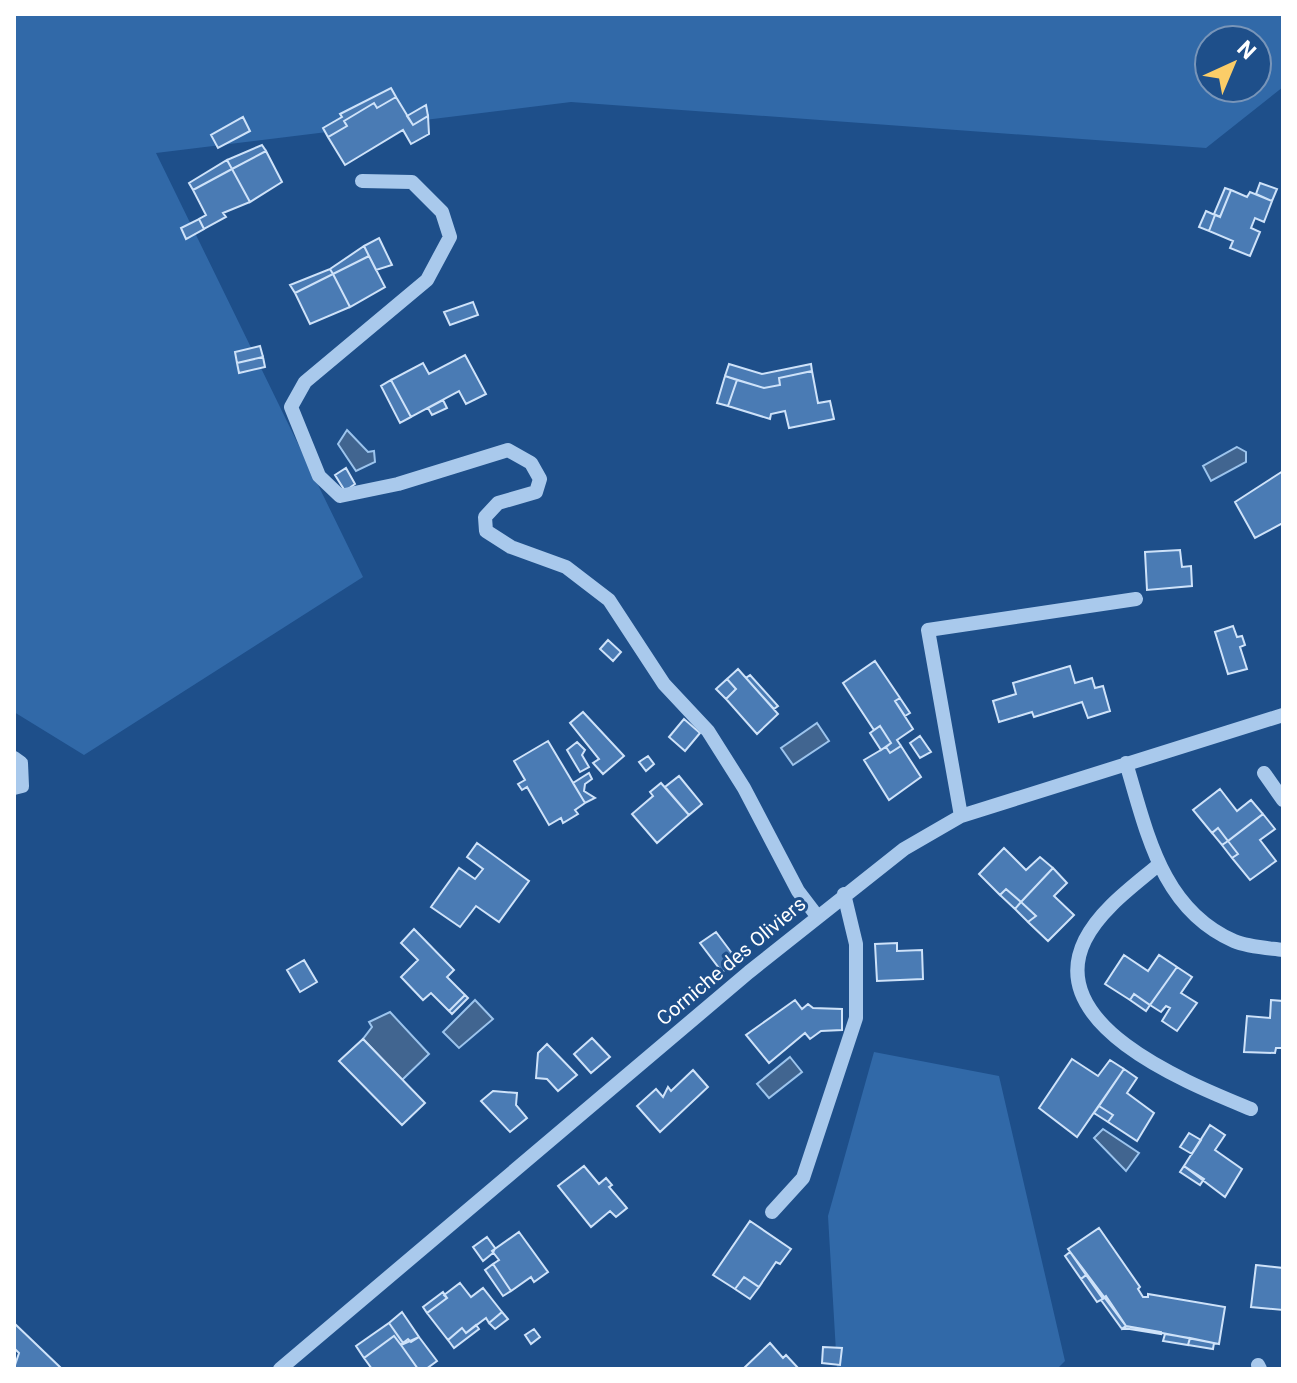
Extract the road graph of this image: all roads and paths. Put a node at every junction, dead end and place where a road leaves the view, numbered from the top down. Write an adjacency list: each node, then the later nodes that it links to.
1 (362, 181): 12 (street)
2 (1136, 599): 9 (street)
3 (1283, 715): 5 (street, Corniche des Oliviers)
4 (14, 758): 7 (street)
5 (1126, 763): 9 (street, Corniche des Oliviers); 10 (street)
6 (1264, 773): 8 (street)
7 (14, 788)
8 (1283, 800)
9 (961, 816): 11 (street, Corniche des Oliviers)
10 (1157, 866): 13 (street); 14 (street)
11 (844, 894): 12 (street, Corniche des Oliviers); 15 (street)
12 (817, 916): 16 (street, Corniche des Oliviers)
13 (1283, 950)
14 (1251, 1109)
15 (772, 1212)
16 (280, 1369)

